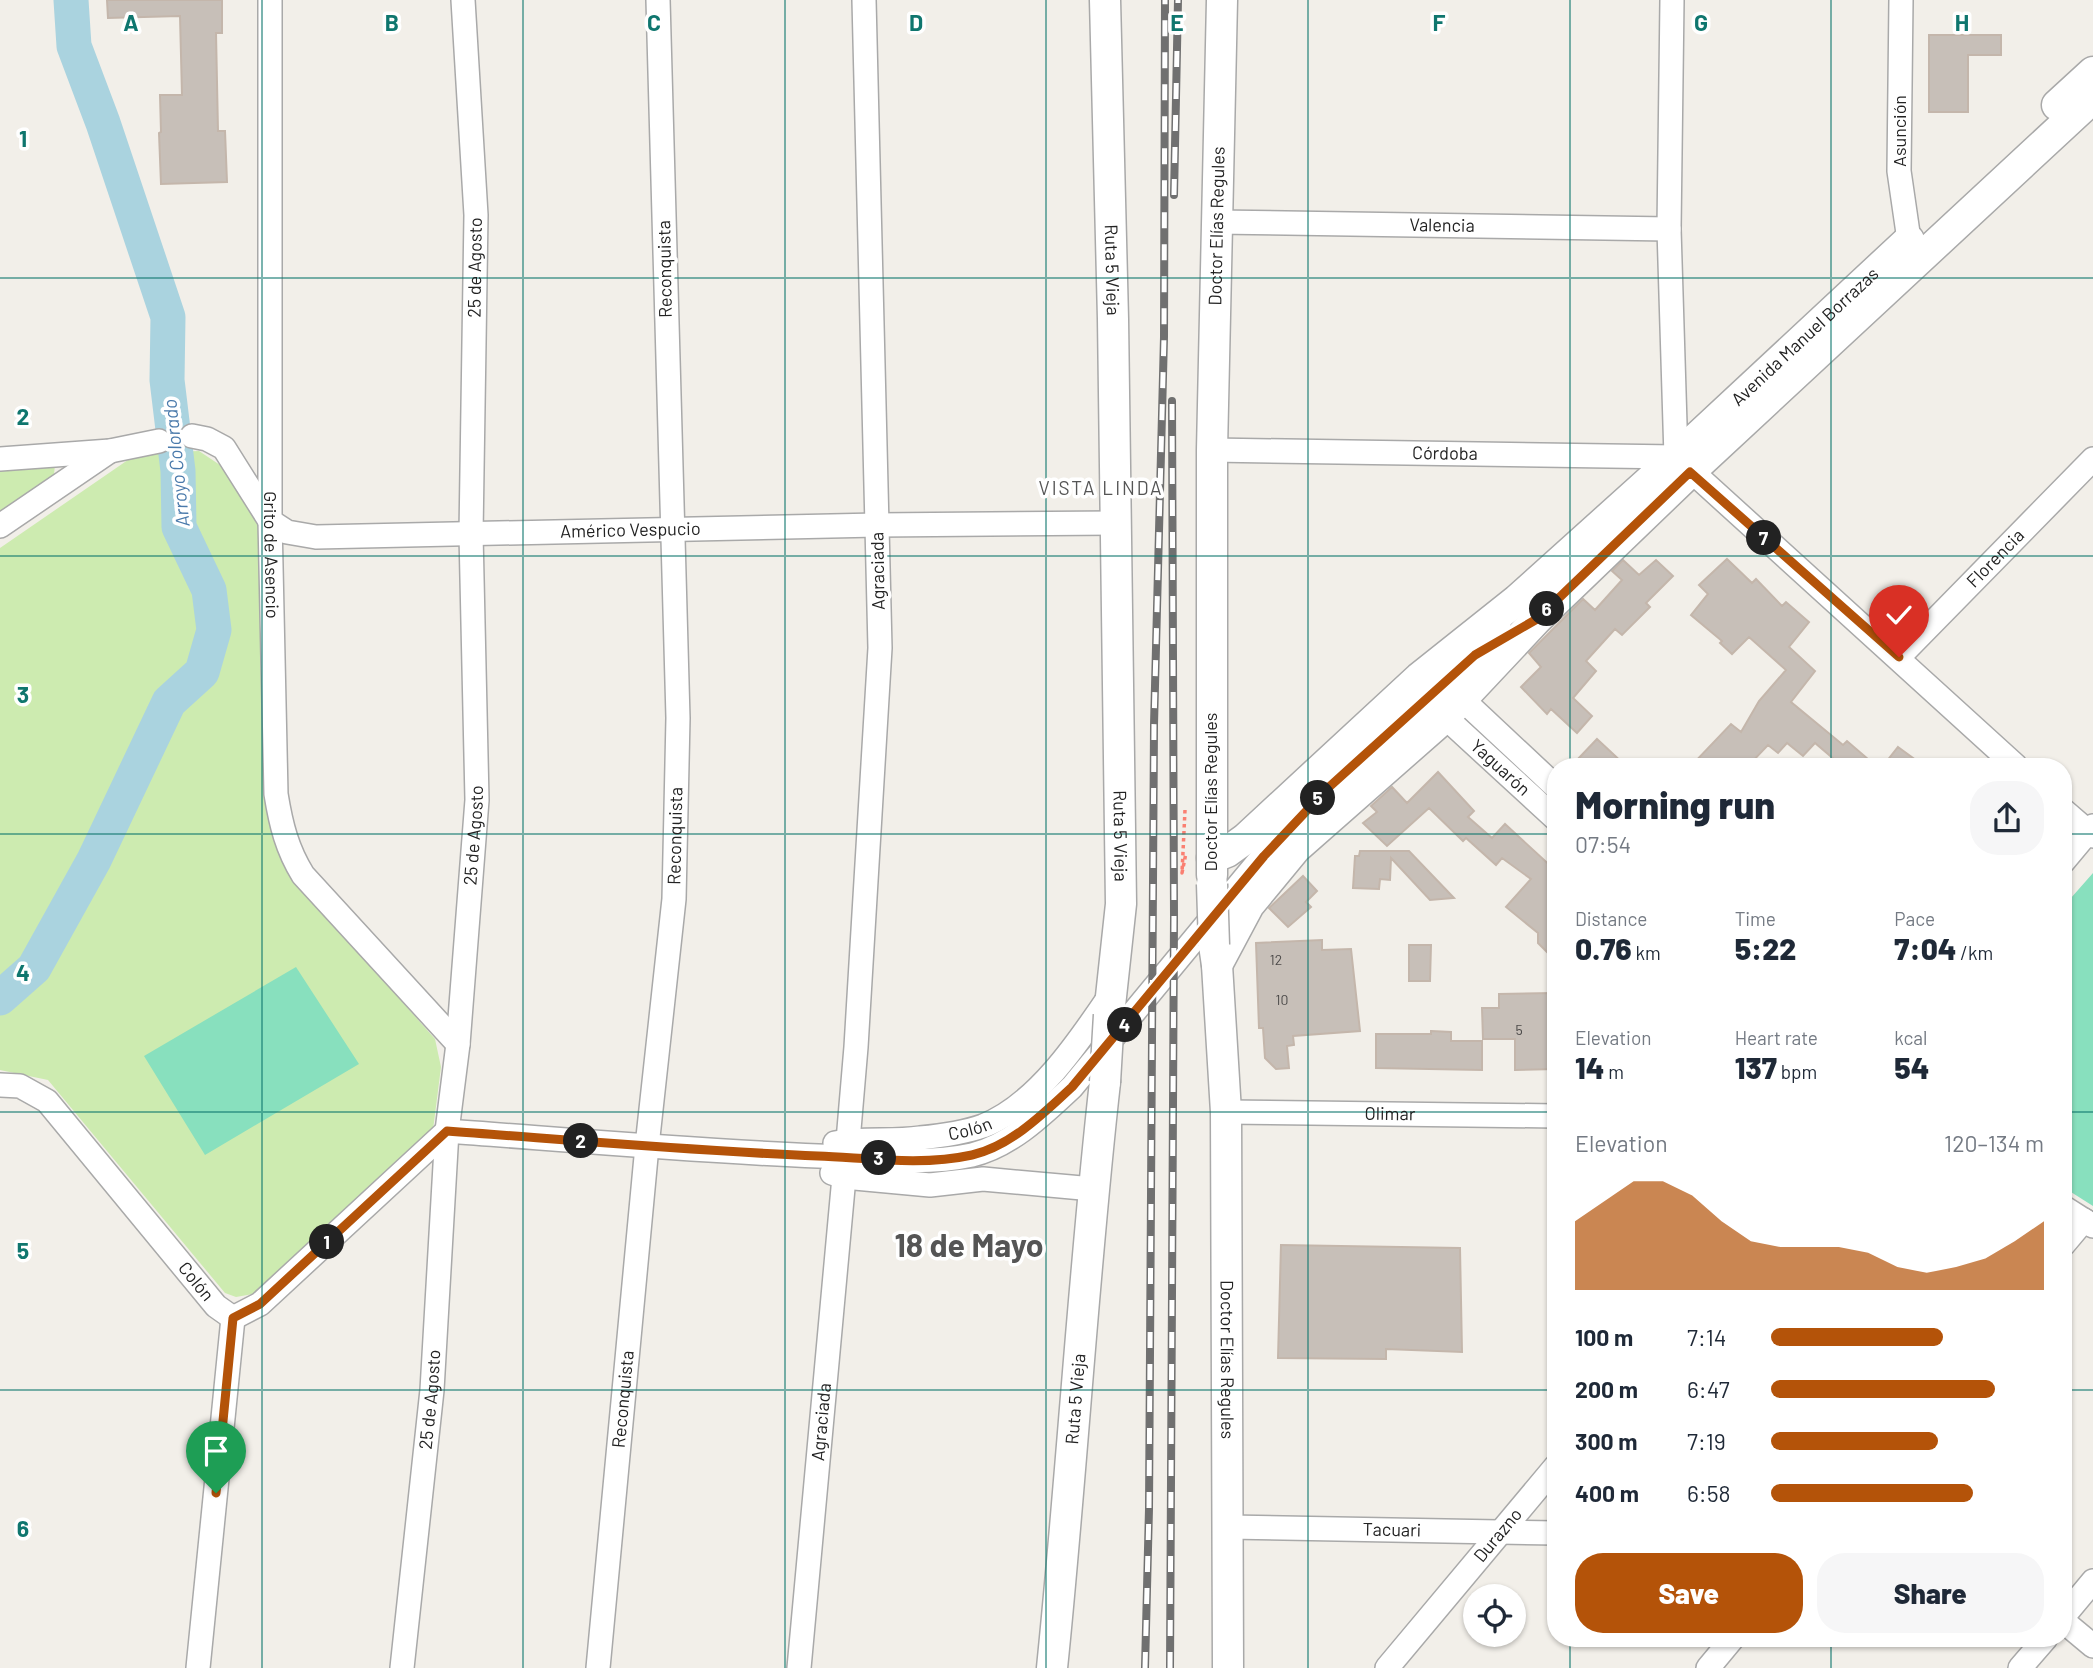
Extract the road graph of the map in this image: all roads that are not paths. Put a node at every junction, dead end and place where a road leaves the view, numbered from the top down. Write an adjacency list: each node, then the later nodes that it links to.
1 (270, 0): 21 (street, Grito de Asencio)
2 (463, 0): 26 (street, 25 de Agosto)
3 (658, 0): 25 (street, Reconquista)
4 (864, 0): 23 (street, Agraciada)
5 (1105, 0): 22 (street, Ruta 5 Vieja)
6 (1222, 0): 11 (street, Doctor Elías Regules)
7 (1672, 0): 12 (street)
8 (1901, 0): 13 (street, Asunción)
9 (2093, 72): 13 (street, Avenida Manuel Borrazas)
10 (2093, 98): 13 (street, Avenida Manuel Borrazas)
11 (1216, 222): 12 (street, Valencia); 16 (street, Doctor Elías Regules)
12 (1669, 229): 20 (street)
13 (1916, 248): 20 (street, Avenida Manuel Borrazas)
14 (192, 436): 21 (street)
15 (159, 441): 17 (street)
16 (1212, 450): 20 (street, Córdoba); 36 (street, Doctor Elías Regules)
17 (110, 451): 18 (street); 24 (street)
18 (0, 458)
19 (2093, 459): 28 (street, Florencia)
20 (1683, 465): 27 (street, Avenida Manuel Borrazas); 28 (street)
21 (270, 521): 26 (street, Américo Vespucio); 40 (street, Grito de Asencio)
22 (1116, 523): 23 (street, Américo Vespucio); 39 (street, Ruta 5 Vieja)
23 (877, 525): 25 (street, Américo Vespucio); 45 (street, Agraciada)
24 (0, 526)
25 (671, 530): 26 (street, Américo Vespucio); 46 (street, Reconquista)
26 (471, 534): 40 (street, 25 de Agosto)
27 (1527, 610): 29 (street, Avenida Manuel Borrazas); 36 (street, Avenida Manuel Borrazas); 38 (street, Avenida Manuel Borrazas)
28 (1899, 657): 30 (street)
29 (1454, 709): 31 (street, Yaguarón); 32 (street, Yaguarón); 37 (street, Avenida Manuel Borrazas)
30 (2007, 758)
31 (1547, 780)
32 (1547, 809)
33 (2072, 817): 34 (street)
34 (2091, 832): 35 (street)
35 (2072, 852)
36 (1212, 871): 37 (street, Doctor Elías Regules, bridge)
37 (1215, 955): 42 (street, Doctor Elías Regules)
38 (1156, 988): 47 (street, Colón)
39 (1110, 1004): 45 (street, Colón); 49 (street, Ruta 5 Vieja, bridge)
40 (458, 1044): 44 (street, 25 de Agosto)
41 (0, 1085): 53 (street, Colón)
42 (1226, 1112): 43 (street, Olimar); 55 (street, Doctor Elías Regules)
43 (1547, 1116)
44 (447, 1131): 46 (street, Colón); 53 (street); 65 (street, 25 de Agosto)
45 (848, 1141): 47 (street, Colón)
46 (647, 1146): 47 (street, Colón); 66 (street, Reconquista)
47 (772, 1154): 48 (street, Colón)
48 (844, 1177): 49 (street, Colón); 67 (street, Agraciada)
49 (1093, 1189): 68 (street, Ruta 5 Vieja)
50 (2072, 1213): 51 (street)
51 (2089, 1223): 52 (street)
52 (2072, 1237)
53 (233, 1318): 64 (street)
54 (1547, 1477): 56 (street, Durazno)
55 (1228, 1527): 56 (street, Tacuari); 69 (street, Doctor Elías Regules)
56 (1501, 1532): 57 (street, Tacuari); 70 (street, Durazno)
57 (1547, 1533)
58 (2093, 1581): 59 (street)
59 (2072, 1608)
60 (2072, 1627): 61 (street)
61 (2093, 1646)
62 (1726, 1647): 71 (street)
63 (2038, 1647): 72 (street)
64 (198, 1668)
65 (402, 1668)
66 (598, 1668)
67 (799, 1668)
68 (1052, 1668)
69 (1228, 1668)
70 (1387, 1668)
71 (1708, 1668)
72 (2020, 1668)

